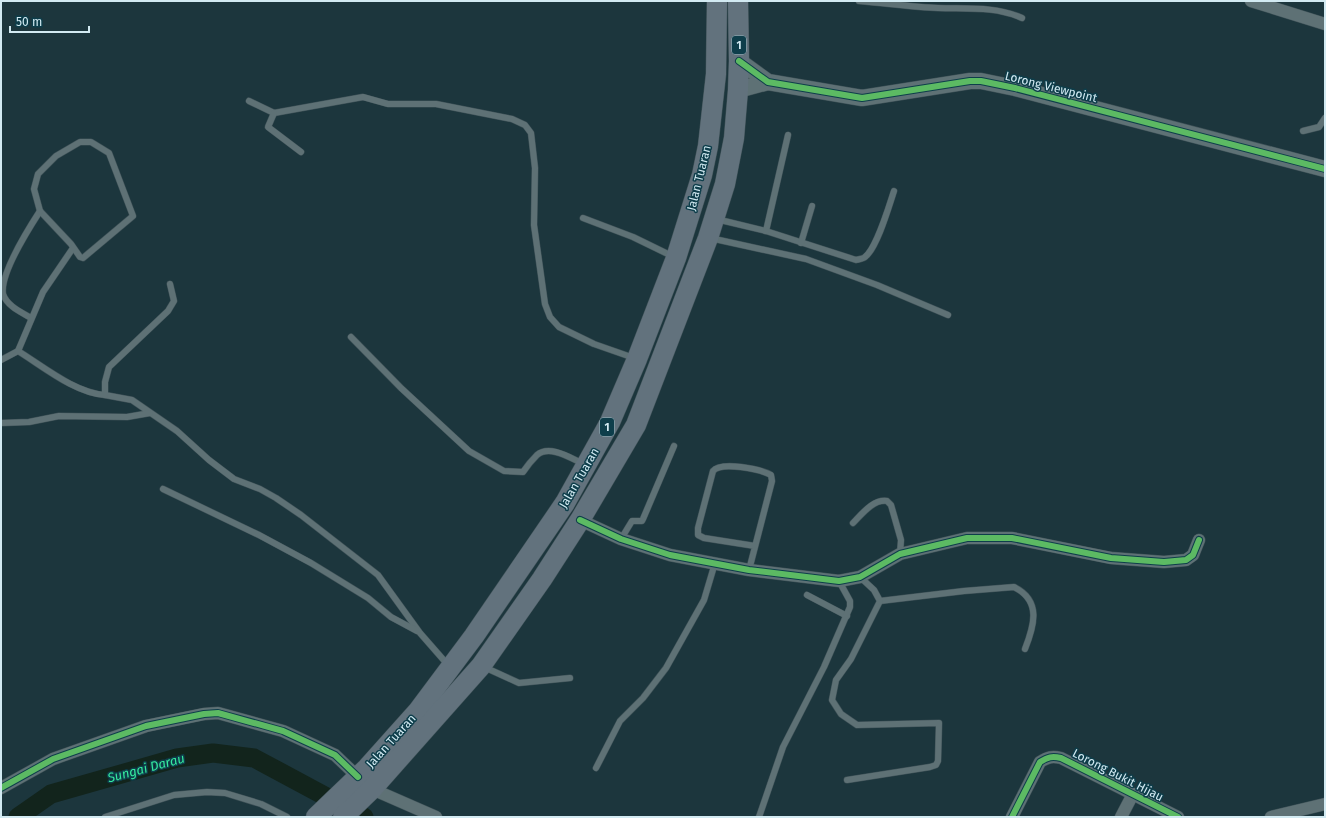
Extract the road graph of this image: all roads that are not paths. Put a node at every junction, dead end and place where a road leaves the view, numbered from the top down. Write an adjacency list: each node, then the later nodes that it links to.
1 (717, 1): 26 (main road, Jalan Tuaran / 1)
2 (738, 1): 7 (main road, Jalan Tuaran / 1)
3 (859, 1): 5 (lane)
4 (1251, 1): 6 (street)
5 (1022, 18)
6 (1325, 24)
7 (739, 61): 8 (street); 9 (main road, Jalan Tuaran / 1)
8 (768, 82): 9 (street); 16 (street, Lorong Viewpoint)
9 (738, 90): 21 (main road, Jalan Tuaran / 1)
10 (249, 101): 11 (lane)
11 (274, 113): 15 (lane); 33 (lane)
12 (1325, 118): 13 (lane)
13 (1303, 131)
14 (788, 135): 22 (lane)
15 (301, 152)
16 (1325, 169)
17 (894, 191): 24 (lane)
18 (812, 206): 24 (lane)
19 (40, 211): 25 (lane); 25 (lane); 27 (lane)
20 (583, 218): 26 (lane)
21 (715, 219): 22 (lane); 23 (main road, Jalan Tuaran / 1)
22 (766, 230): 24 (lane)
23 (708, 238): 29 (lane); 40 (main road, Jalan Tuaran / 1)
24 (801, 243)
25 (73, 248): 30 (lane)
26 (676, 258): 33 (main road, Jalan Tuaran / 1)
27 (2, 281): 30 (lane)
28 (170, 284): 35 (lane)
29 (948, 315)
30 (31, 318): 32 (lane)
31 (351, 337): 39 (lane)
32 (18, 351): 34 (lane); 35 (lane)
33 (637, 359): 39 (main road, Jalan Tuaran / 1)
34 (1, 360)
35 (105, 395): 36 (lane)
36 (150, 413): 37 (lane); 55 (lane)
37 (1, 422)
38 (674, 446): 44 (lane)
39 (588, 465): 56 (main road, Jalan Tuaran / 1)
40 (608, 474): 42 (main road, Jalan Tuaran / 1); 56 (main road)
41 (163, 489): 55 (lane)
42 (580, 520): 44 (street); 58 (main road, Jalan Tuaran / 1)
43 (852, 524): 47 (lane)
44 (622, 539): 48 (street)
45 (1199, 540): 47 (street)
46 (755, 546): 46 (lane); 49 (lane)
47 (900, 554): 50 (street)
48 (715, 563): 49 (street); 61 (lane)
49 (749, 570): 51 (street)
50 (860, 577): 51 (street); 53 (lane)
51 (839, 581): 54 (lane)
52 (806, 595): 54 (lane)
53 (880, 601): 57 (lane); 62 (lane)
54 (847, 616): 72 (lane)
55 (420, 633): 59 (lane)
56 (472, 638): 59 (main road, Jalan Tuaran / 1)
57 (1025, 649)
58 (481, 666): 60 (lane); 64 (main road, Jalan Tuaran / 1)
59 (451, 668): 64 (main road, Jalan Tuaran / 1)
60 (570, 678)
61 (596, 768)
62 (847, 780)
63 (1, 788): 64 (street)
64 (359, 788): 69 (main road, Jalan Tuaran / 1); 70 (main road, Jalan Tuaran / 1); 71 (street)
65 (1133, 794): 73 (street, Lorong Bukit Hijau); 74 (street); 75 (street, Lorong Bukit Hijau)
66 (1325, 804): 76 (street)
67 (106, 817): 68 (lane)
68 (287, 817)
69 (316, 817)
70 (343, 817)
71 (436, 817)
72 (759, 817)
73 (1012, 817)
74 (1121, 817)
75 (1178, 817)
76 (1271, 817)

